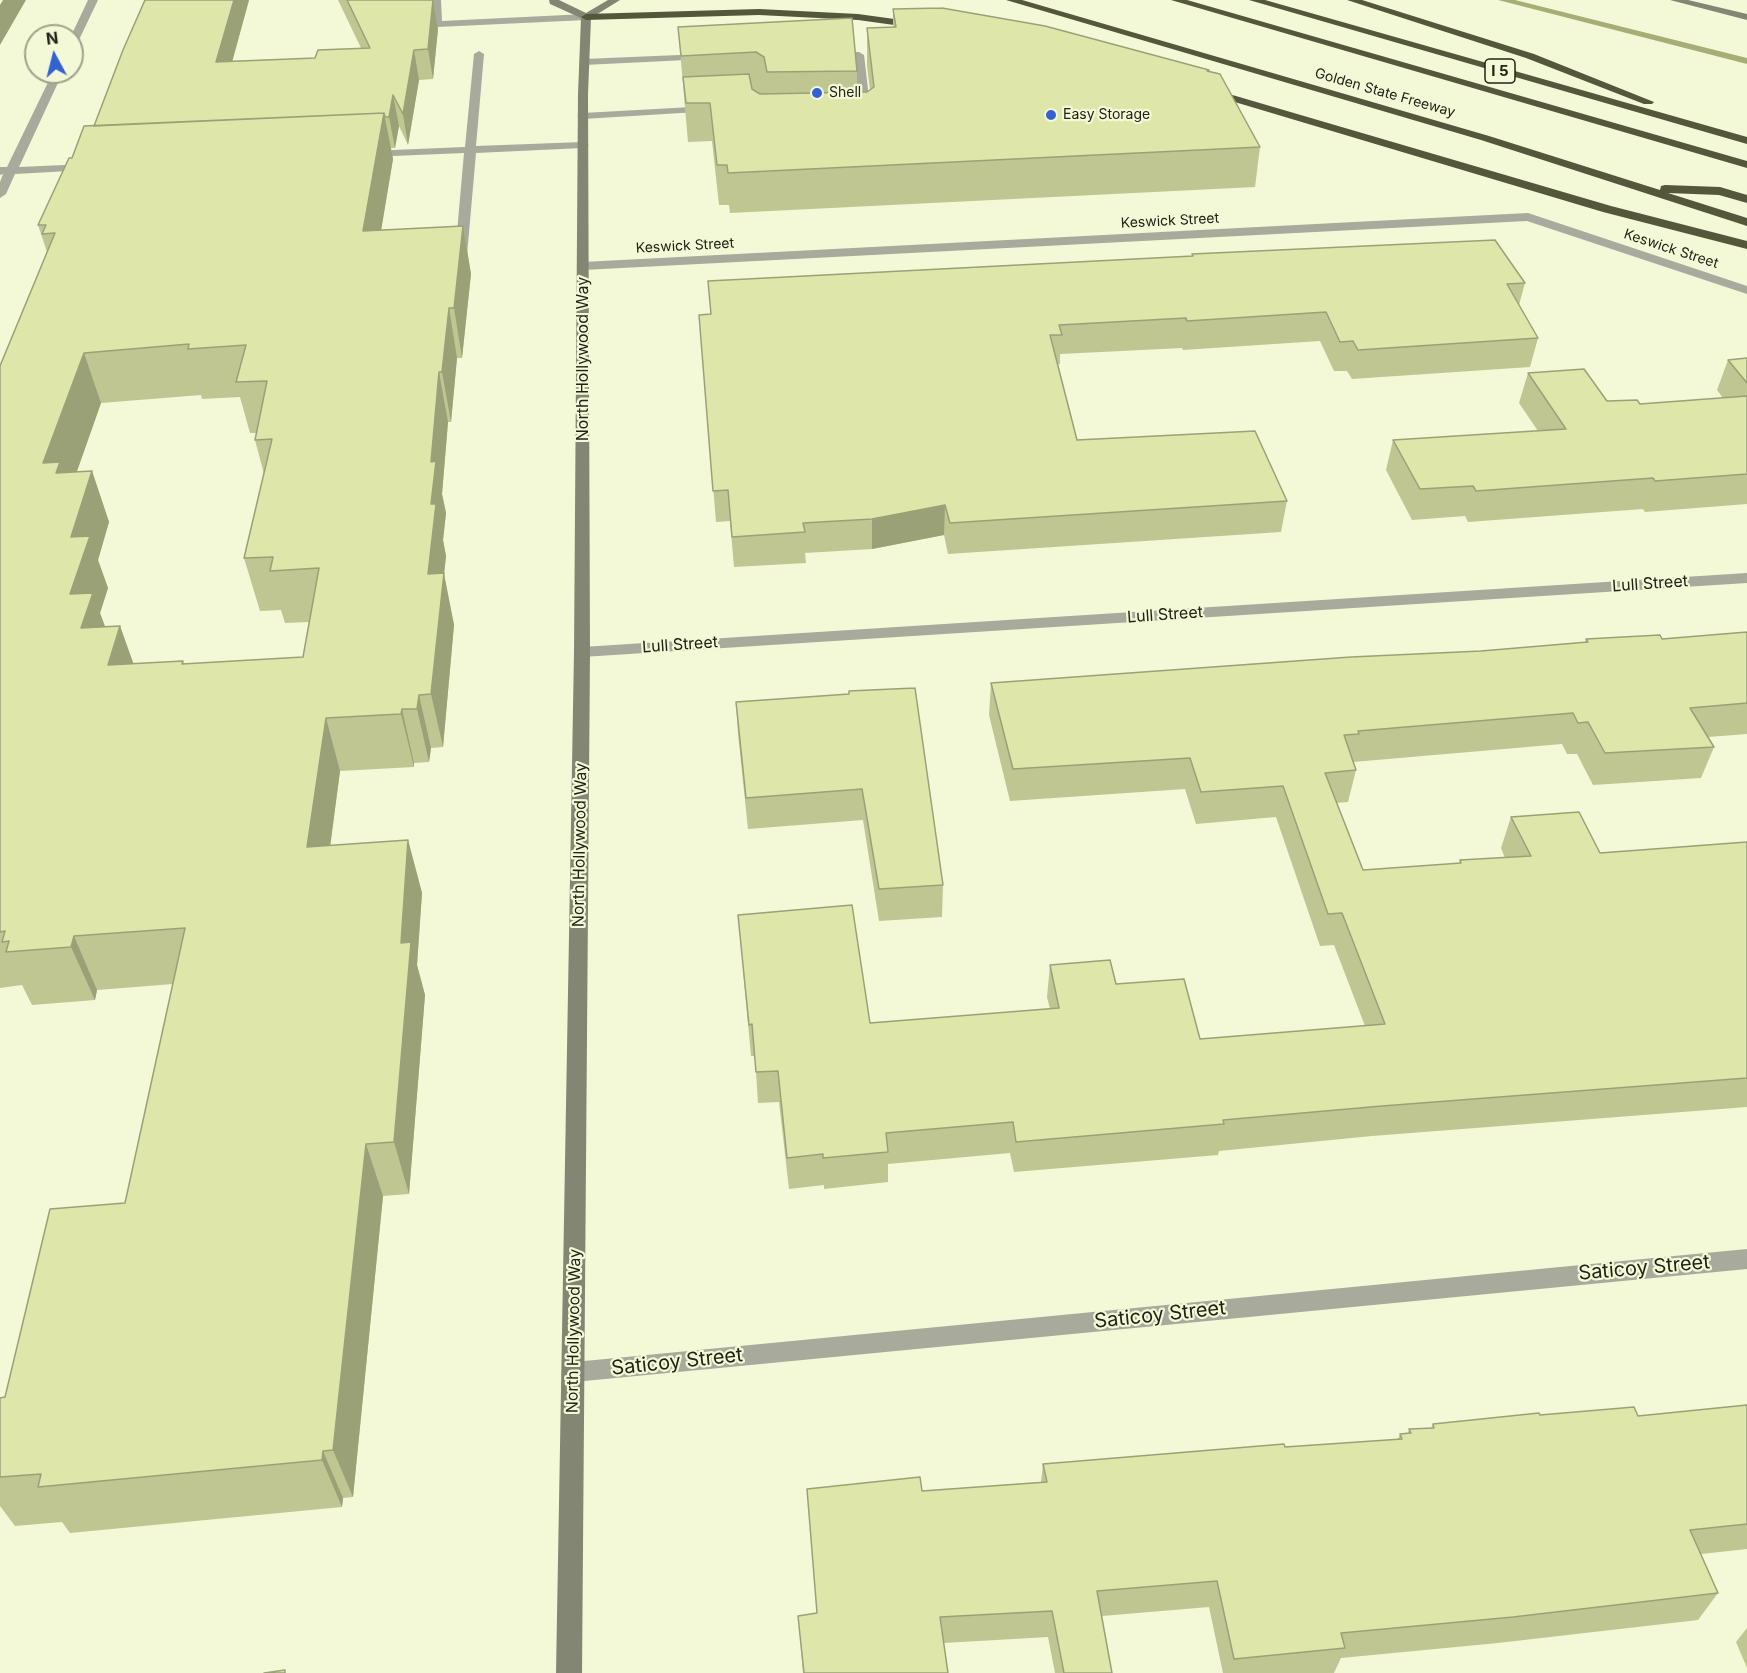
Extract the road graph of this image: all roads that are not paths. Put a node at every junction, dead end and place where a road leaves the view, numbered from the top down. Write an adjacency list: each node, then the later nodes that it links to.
1 (93, 0): 12 (street)
2 (436, 0): 10 (street)
3 (554, 0): 10 (main road)
4 (615, 0): 10 (main road)
5 (1011, 0): 30 (highway, Golden State Freeway)
6 (1176, 0): 27 (highway)
7 (1254, 0): 23 (highway, I 5)
8 (1352, 0): 23 (highway)
9 (1676, 0): 11 (main road)
10 (586, 17): 13 (highway); 17 (main road, North Hollywood Way)
11 (1747, 17)
12 (82, 24)
13 (924, 27)
14 (479, 54): 25 (street)
15 (824, 55): 22 (street)
16 (710, 57): 17 (street)
17 (584, 62): 21 (main road, North Hollywood Way)
18 (52, 84): 29 (street)
19 (1195, 87): 34 (highway)
20 (723, 108): 21 (street)
21 (584, 116): 24 (main road, North Hollywood Way)
22 (855, 126)
23 (1747, 141)
24 (583, 145): 25 (street); 36 (main road, North Hollywood Way)
25 (472, 150): 26 (street); 35 (street)
26 (353, 155)
27 (1747, 165)
28 (105, 166): 29 (street)
29 (5, 171): 31 (street)
30 (1642, 189): 32 (highway); 33 (highway, Golden State Freeway)
31 (0, 194)
32 (1747, 199)
33 (1747, 222)
34 (1747, 245)
35 (460, 263)
36 (583, 266): 37 (street, Keswick Street); 39 (main road, North Hollywood Way)
37 (1747, 290)
38 (1747, 578): 39 (street, Lull Street)
39 (582, 652): 41 (main road, North Hollywood Way)
40 (1747, 1259): 41 (street, Saticoy Street)
41 (574, 1372): 42 (main road, North Hollywood Way)
42 (569, 1673)

